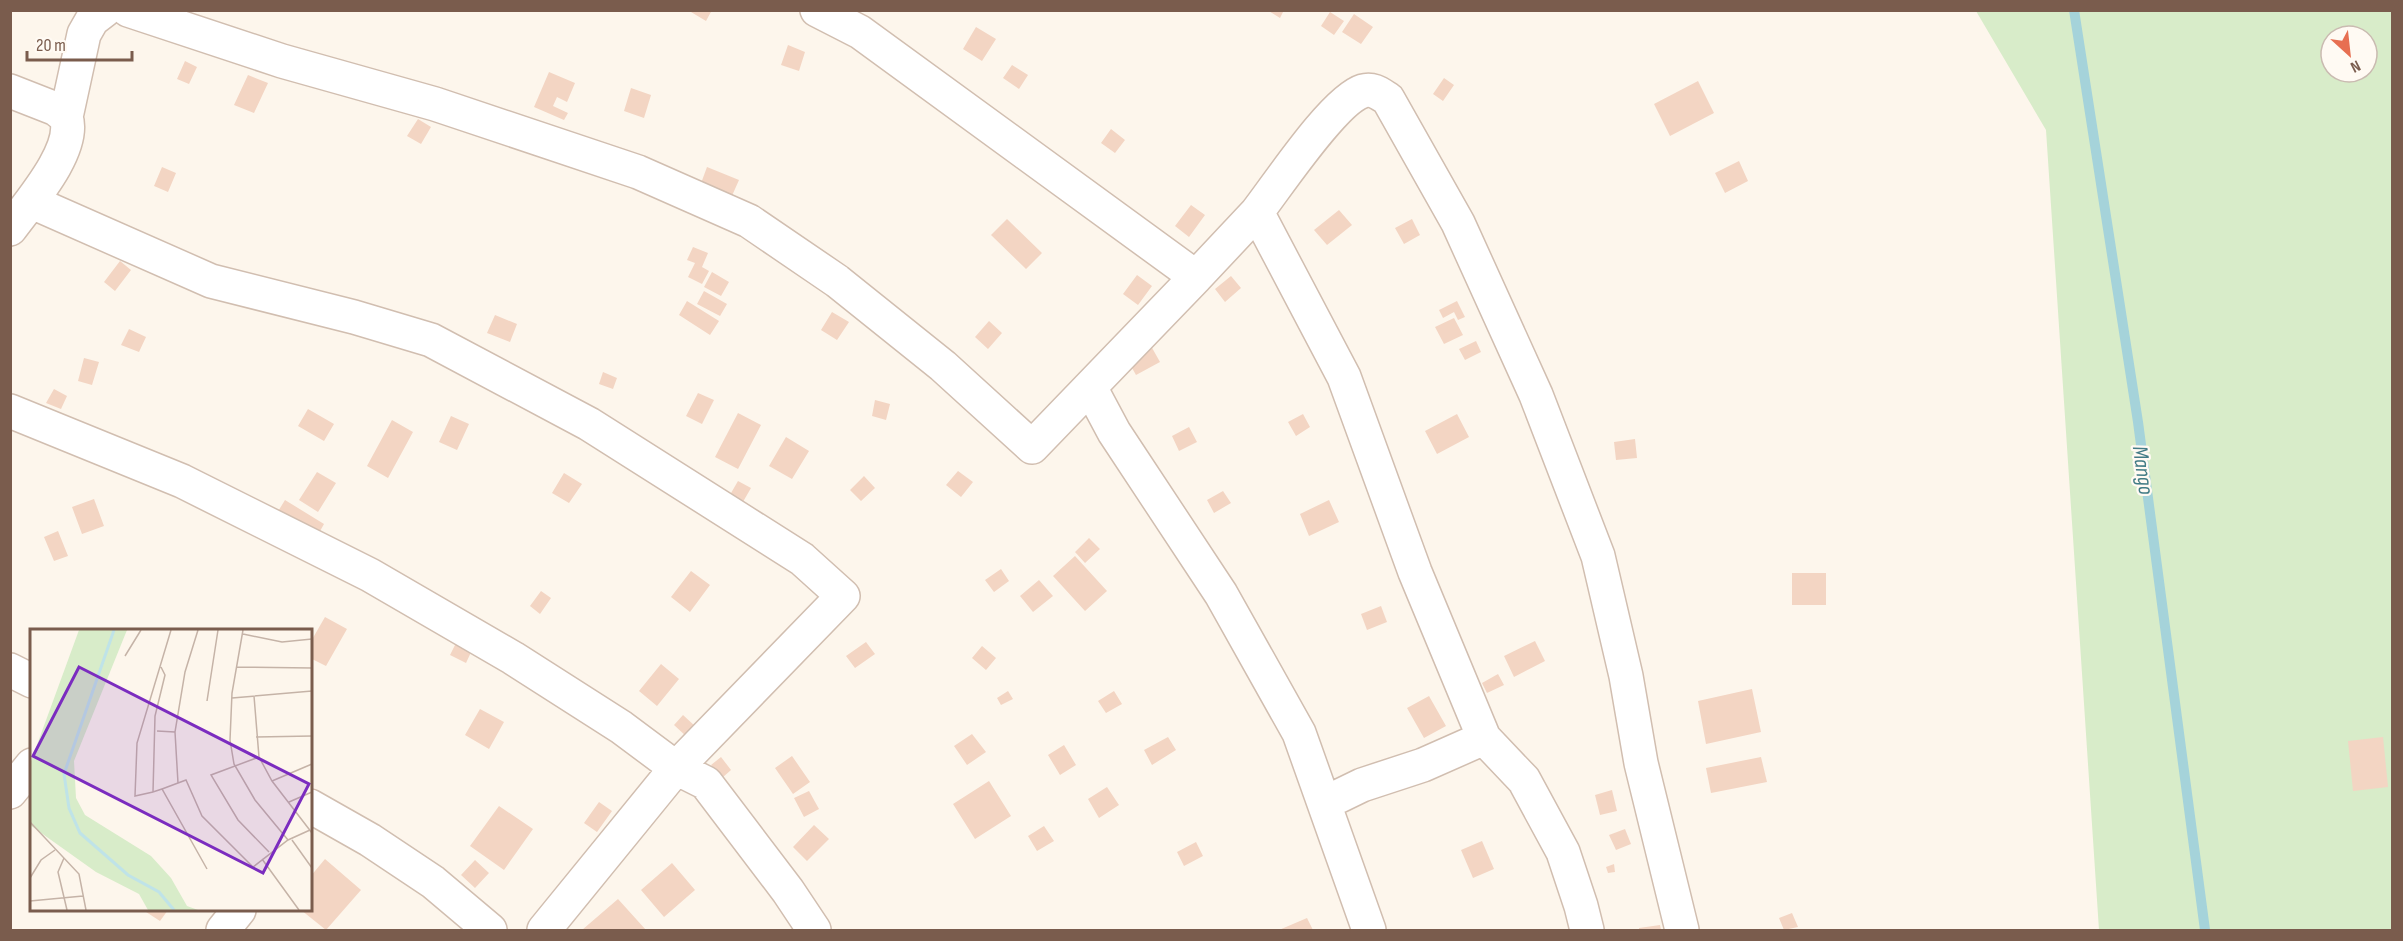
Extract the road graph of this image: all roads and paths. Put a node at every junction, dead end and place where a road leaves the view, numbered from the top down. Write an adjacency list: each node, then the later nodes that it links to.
1 (105, 10): 5 (street)
2 (128, 10): 10 (street)
3 (817, 10): 9 (street)
4 (10, 91): 5 (street)
5 (66, 117): 6 (street)
6 (32, 202): 8 (street); 16 (street)
7 (1257, 212): 9 (street); 14 (street); 27 (street)
8 (10, 229)
9 (1196, 277): 10 (street)
10 (1090, 387): 18 (street)
11 (10, 411): 16 (street)
12 (10, 670): 13 (street)
13 (30, 680)
14 (1484, 738): 18 (street); 26 (street)
15 (30, 767): 17 (street)
16 (676, 768): 23 (street); 24 (street)
17 (10, 792)
18 (1325, 803): 25 (street)
19 (313, 811): 22 (street)
20 (237, 911): 21 (street)
21 (223, 930)
22 (490, 930)
23 (544, 930)
24 (814, 930)
25 (1369, 930)
26 (1587, 930)
27 (1682, 930)

